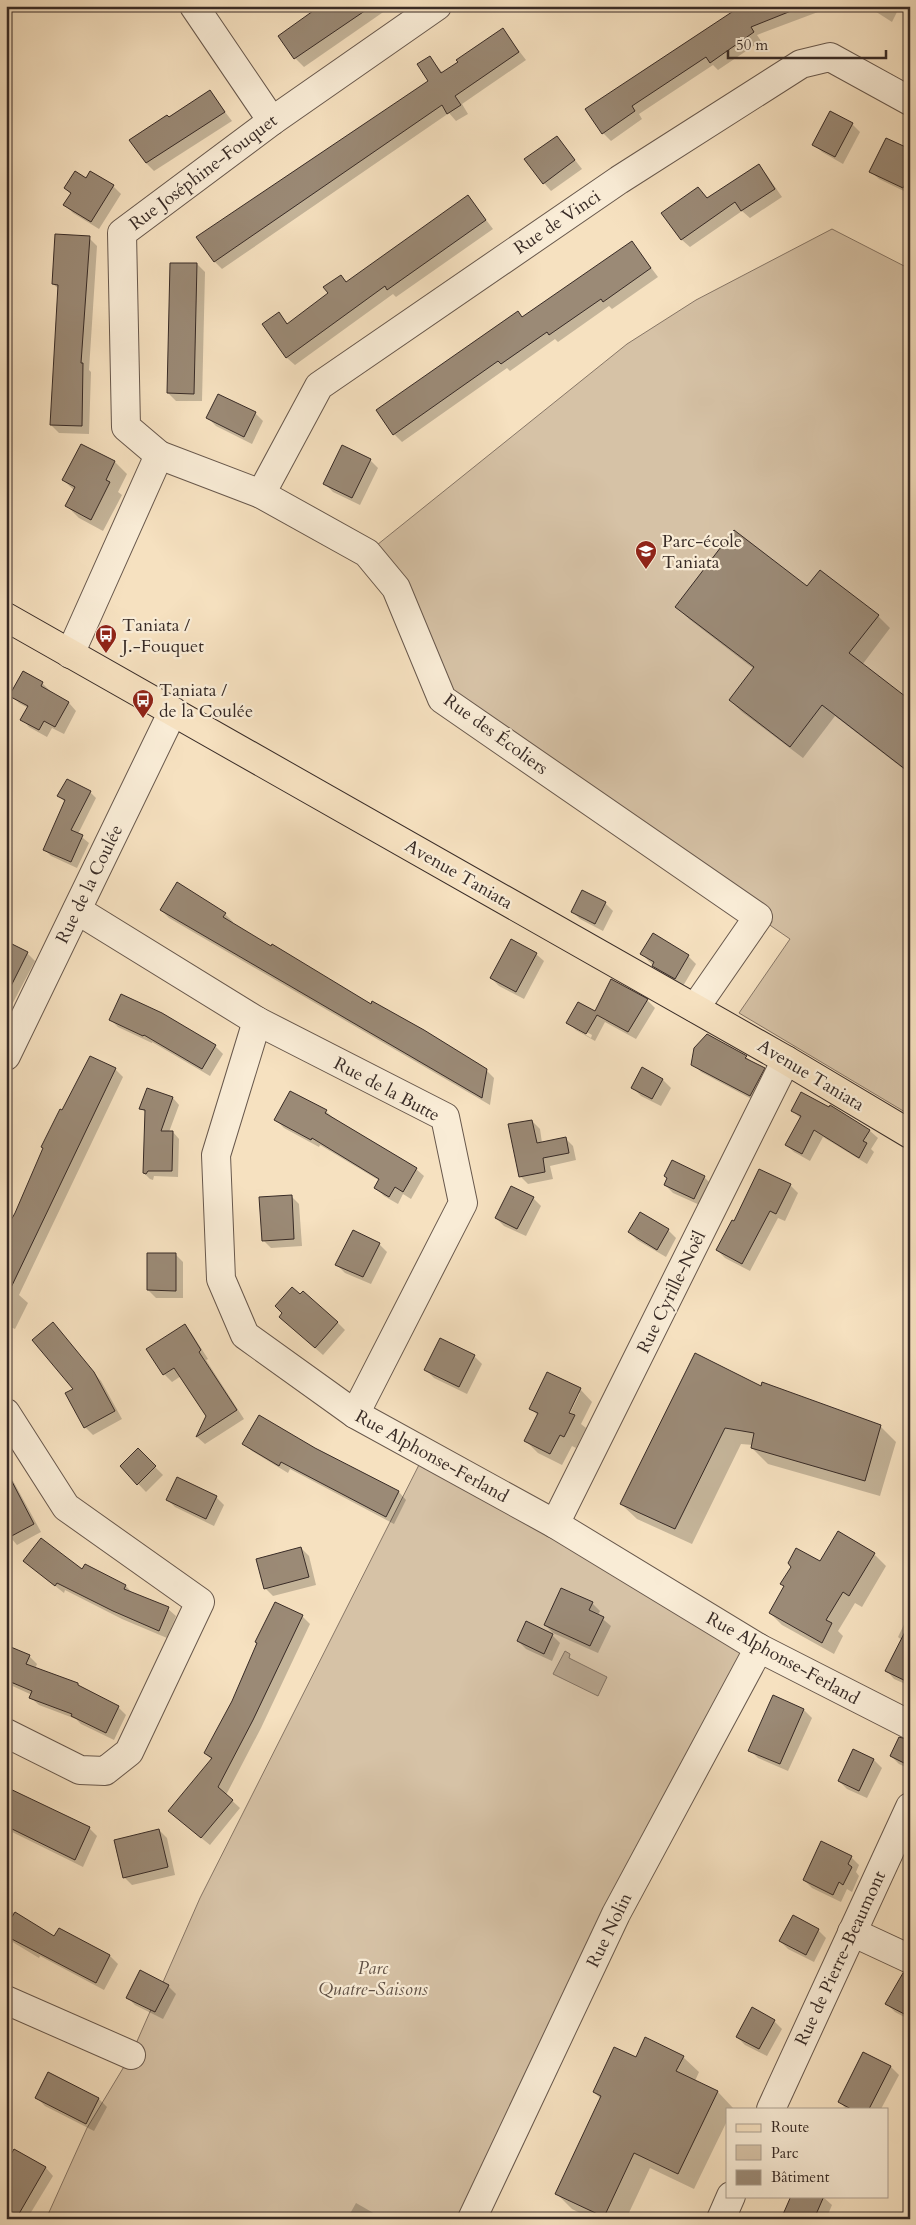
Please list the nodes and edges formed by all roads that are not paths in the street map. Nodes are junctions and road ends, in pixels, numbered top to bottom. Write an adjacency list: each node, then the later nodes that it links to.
1 (194, 6): 4 (street)
2 (437, 6): 4 (street, Rue Joséphine-Fouquet)
3 (910, 101): 6 (street, Rue de Vinci)
4 (272, 121): 5 (street, Rue Joséphine-Fouquet)
5 (159, 455): 6 (street, Rue des Écoliers); 8 (street)
6 (261, 494): 11 (street, Rue des Écoliers)
7 (6, 617): 8 (main road, Avenue Taniata)
8 (70, 654): 9 (main road, Avenue Taniata)
9 (173, 711): 10 (street, Rue de la Coulée); 11 (main road, Avenue Taniata)
10 (76, 910): 12 (street, Rue de la Butte); 13 (street, Rue de la Coulée)
11 (695, 1008): 14 (main road, Avenue Taniata)
12 (257, 1021): 17 (street, Rue Alphonse-Ferland); 17 (street, Rue de la Butte)
13 (6, 1056)
14 (786, 1060): 15 (main road, Avenue Taniata); 18 (street, Rue Cyrille-Noël)
15 (910, 1134)
16 (6, 1413): 21 (street)
17 (355, 1414): 18 (street, Rue Alphonse-Ferland)
18 (556, 1524): 19 (street, Rue Alphonse-Ferland)
19 (759, 1648): 20 (street, Rue Alphonse-Ferland); 29 (street, Rue Nolin)
20 (910, 1725)
21 (6, 1733)
22 (910, 1807): 23 (street, Rue de Pierre-Beaumont)
23 (852, 1932): 24 (street); 27 (street, Rue de Pierre-Beaumont)
24 (910, 1959)
25 (8, 2004): 26 (street)
26 (131, 2055)
27 (771, 2108)
28 (730, 2198): 30 (street)
29 (472, 2219)
30 (721, 2219)

